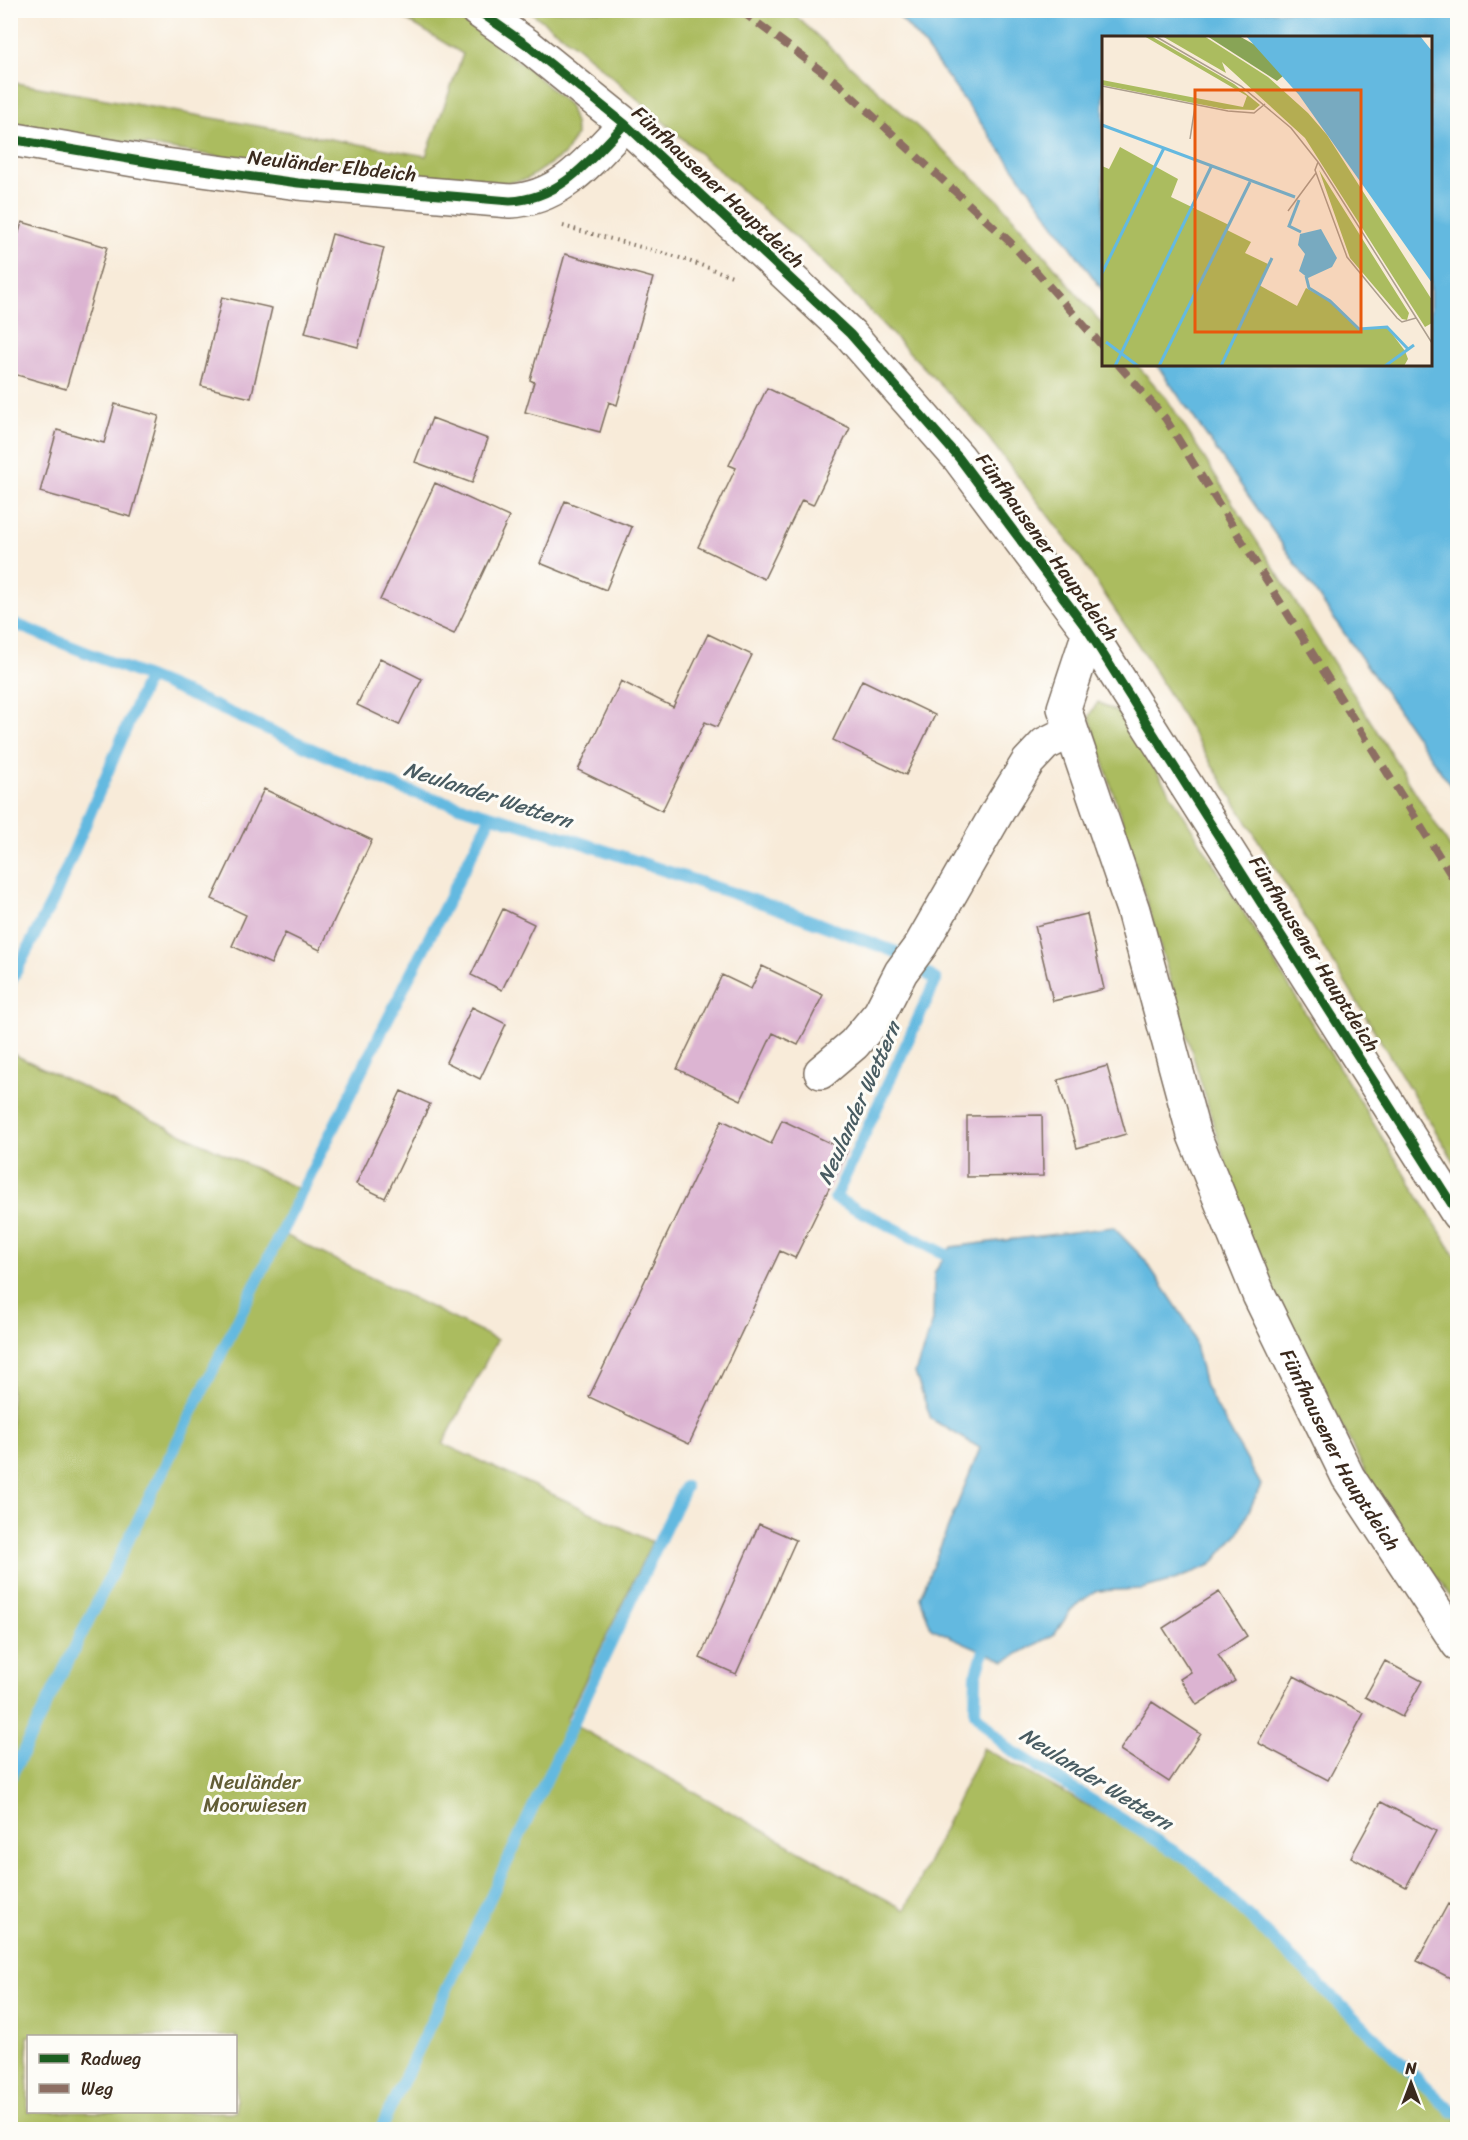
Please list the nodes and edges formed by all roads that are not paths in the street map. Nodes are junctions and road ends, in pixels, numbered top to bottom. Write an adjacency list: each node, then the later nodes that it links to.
1 (477, 10): 2 (street, Fünfhausener Hauptdeich)
2 (625, 124): 3 (street, Neuländer Elbdeich); 4 (street, Fünfhausener Hauptdeich)
3 (10, 139)
4 (1089, 632): 5 (street, Fünfhausener Hauptdeich); 7 (street, Fünfhausener Hauptdeich)
5 (1071, 731): 6 (street); 8 (street, Fünfhausener Hauptdeich)
6 (820, 1072)
7 (1458, 1214)
8 (1458, 1644)

